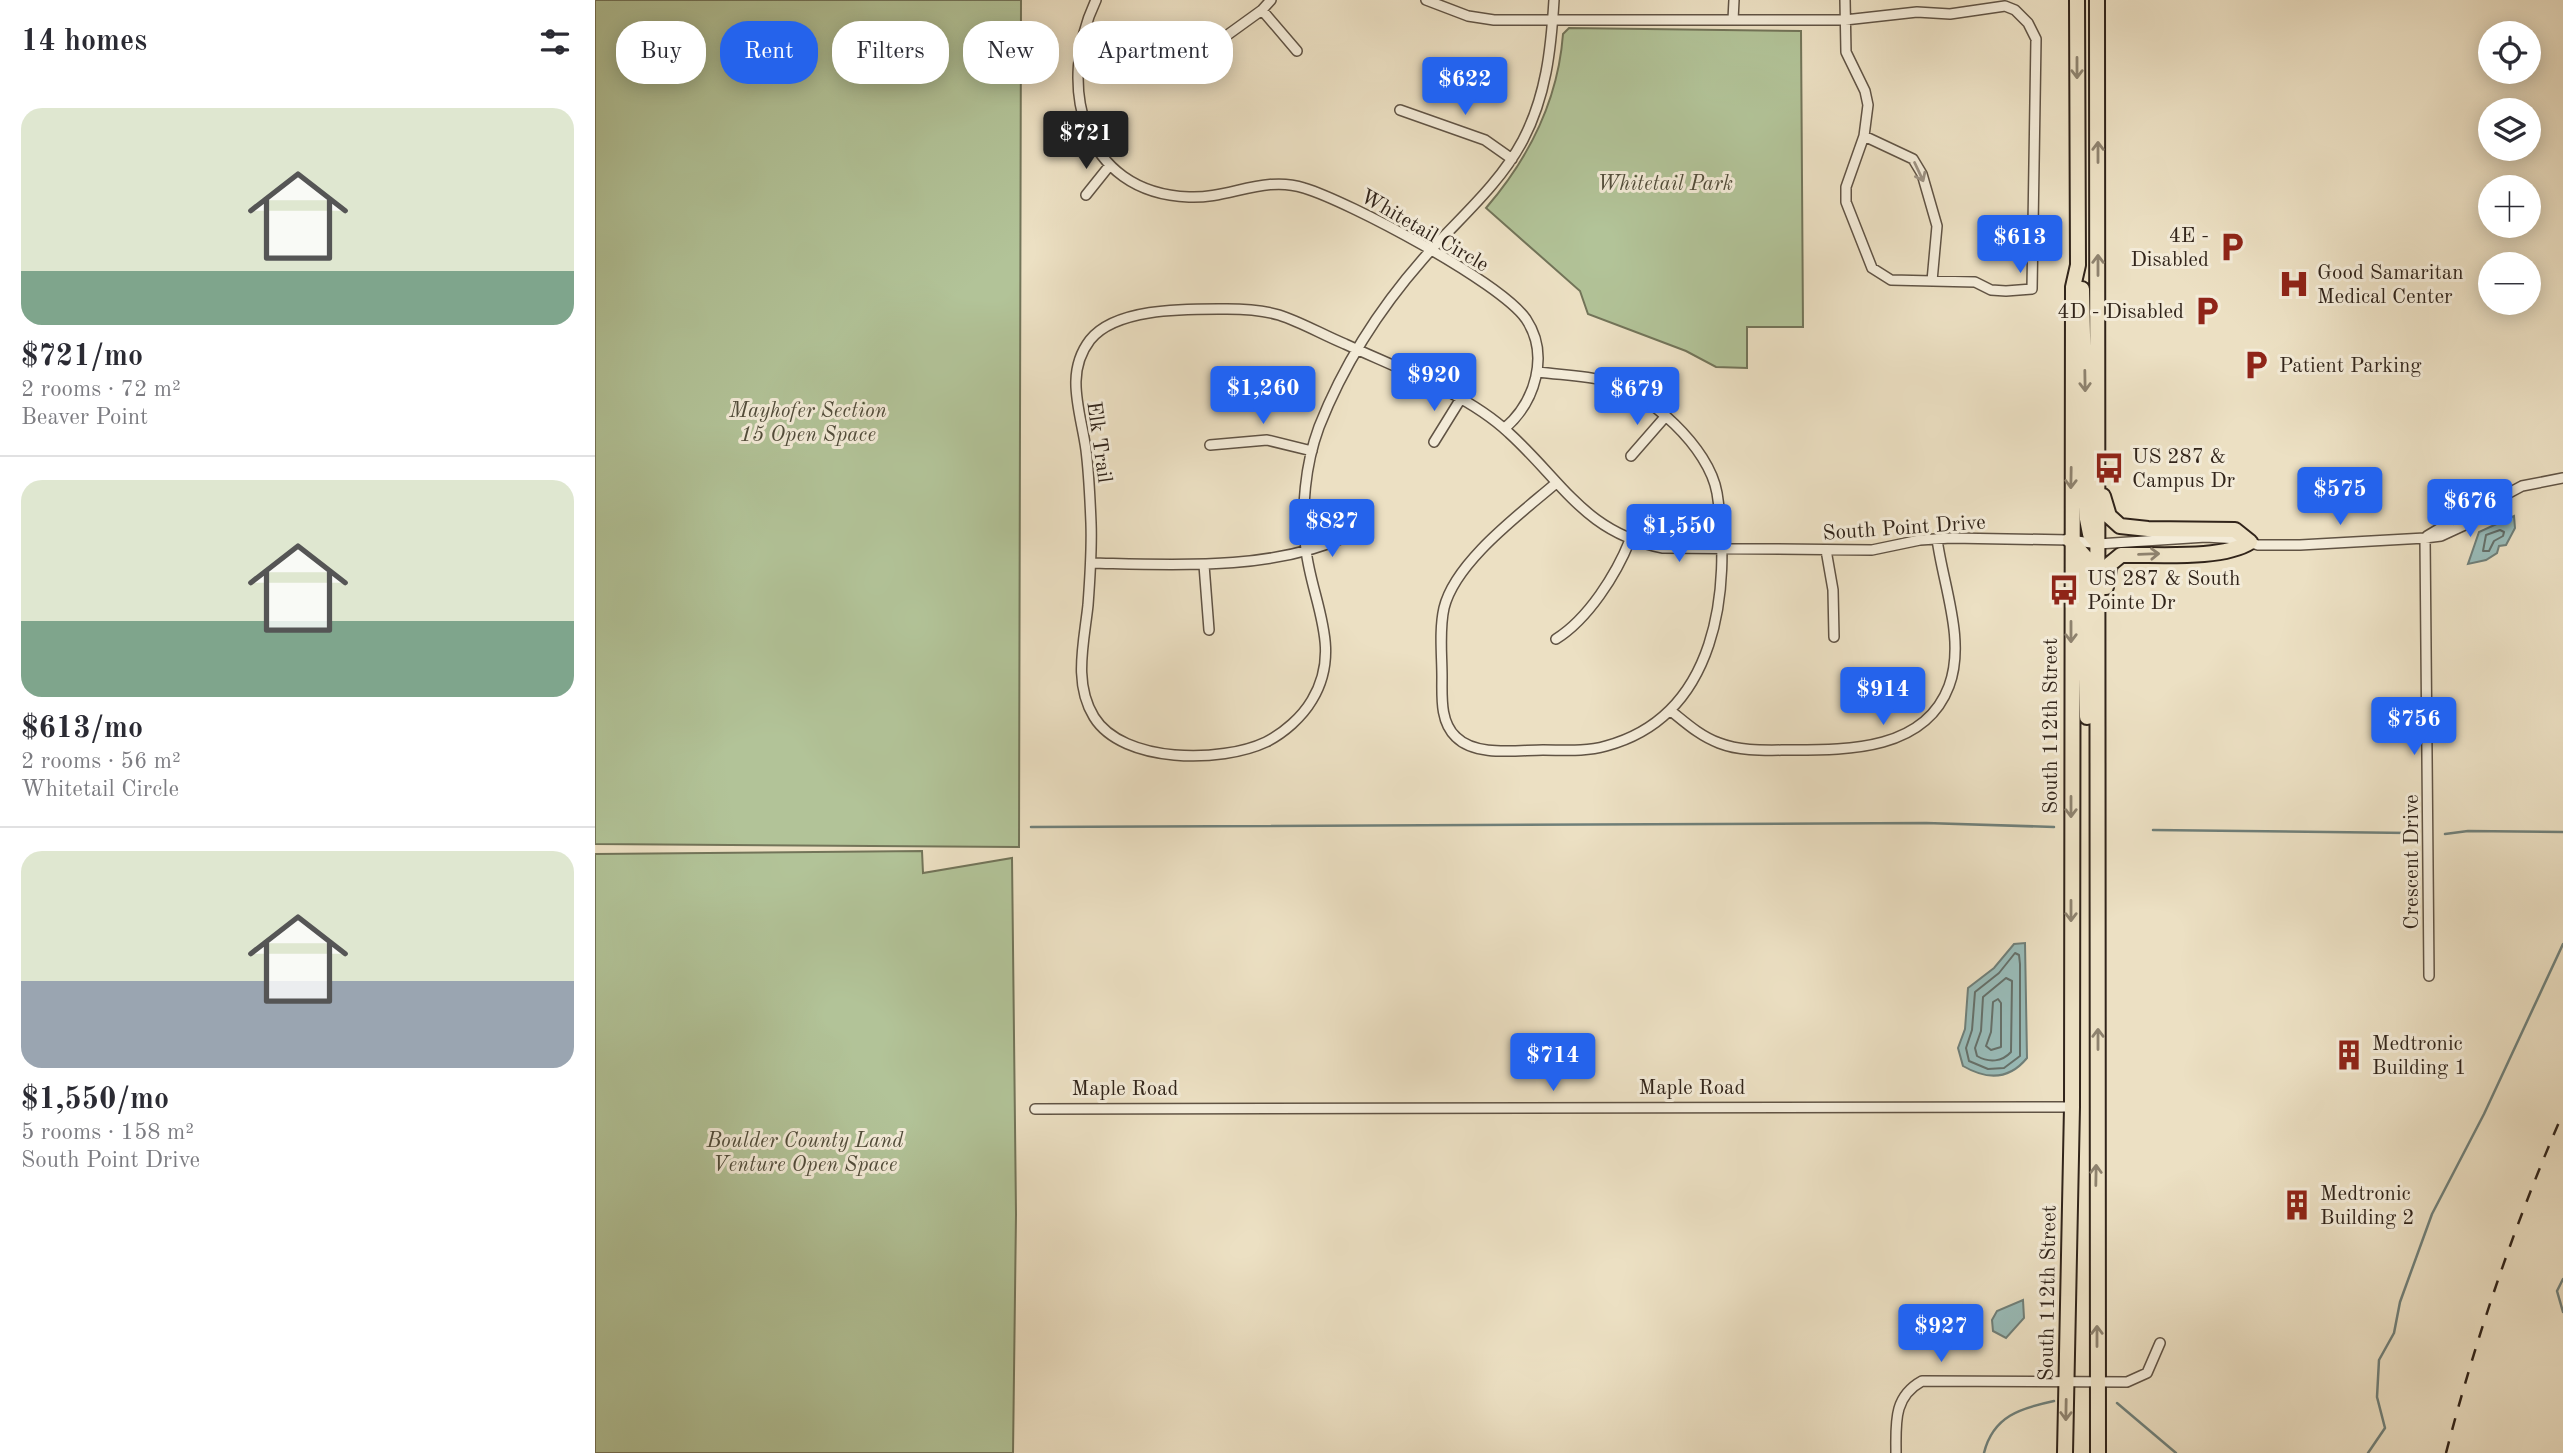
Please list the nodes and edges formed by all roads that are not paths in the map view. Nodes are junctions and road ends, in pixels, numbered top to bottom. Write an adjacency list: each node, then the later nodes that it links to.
1 (1096, 0): 18 (street, Whitetail Circle)
2 (1271, 0): 9 (street)
3 (1426, 0): 10 (street)
4 (1554, 0): 10 (street)
5 (1734, 0): 11 (street)
6 (1845, 0): 12 (street)
7 (2077, 0): 21 (main road, South 112th Street, one-way to 21)
8 (2097, 0): 33 (main road, one-way to 8)
9 (1262, 10): 13 (street); 14 (street)
10 (1553, 20): 11 (street); 17 (street)
11 (1733, 20): 12 (street)
12 (1845, 20): 16 (street); 22 (street)
13 (1233, 30)
14 (1297, 51)
15 (1400, 110): 17 (street)
16 (1864, 136): 22 (street, one-way to 22); 22 (street)
17 (1512, 159): 20 (street)
18 (1110, 165): 19 (street); 20 (street, Whitetail Circle)
19 (1086, 195)
20 (1430, 251): 23 (street); 24 (street, Whitetail Circle)
21 (2078, 265): 39 (main road, South 112th Street, one-way to 39); 41 (main road, one-way to 41)
22 (1932, 281)
23 (1358, 350): 25 (street, South Point Drive); 30 (street); 45 (street, Elk Trail)
24 (1538, 372): 26 (street); 27 (street, Whitetail Circle)
25 (1460, 400): 27 (street, South Point Drive); 28 (street)
26 (1665, 417): 31 (street); 43 (street)
27 (1505, 428): 34 (street, South Point Drive)
28 (1434, 442)
29 (1210, 445): 30 (street)
30 (1312, 451): 42 (street)
31 (1631, 456)
32 (2563, 478): 36 (street)
33 (2098, 480): 40 (main road); 41 (main road)
34 (1555, 484): 38 (street, South Point Drive); 50 (street)
35 (1348, 536): 42 (street)
36 (2425, 538): 40 (street, South Point Drive); 52 (street, Crescent Drive)
37 (1937, 539): 39 (street, South Point Drive); 44 (street, South Point Drive); 50 (street)
38 (1630, 540): 43 (street, South Point Drive); 49 (street)
39 (2070, 540): 41 (street, South Point Drive); 51 (main road); 53 (main road, South 112th Street, one-way to 53)
40 (2250, 542): 41 (street, South Point Drive); 51 (main road, one-way to 40)
41 (2098, 544): 51 (main road)
42 (1306, 549): 45 (street, Elk Trail); 46 (street)
43 (1721, 549): 44 (street, South Point Drive); 50 (street)
44 (1826, 550): 48 (street)
45 (1091, 563): 46 (street)
46 (1204, 565): 47 (street)
47 (1209, 630)
48 (1834, 637)
49 (1556, 639)
50 (1671, 710)
51 (2095, 807): 54 (main road, one-way to 51)
52 (2429, 976)
53 (2071, 1107): 54 (main road, Maple Road); 55 (street, Maple Road); 57 (main road, South 112th Street)
54 (2097, 1107): 58 (main road, one-way to 54)
55 (1035, 1109)
56 (2160, 1343): 58 (street)
57 (2066, 1381): 58 (street); 59 (street); 60 (main road, South 112th Street, one-way to 60)
58 (2098, 1383): 61 (main road)
59 (1896, 1453)
60 (2065, 1453)
61 (2098, 1453)

